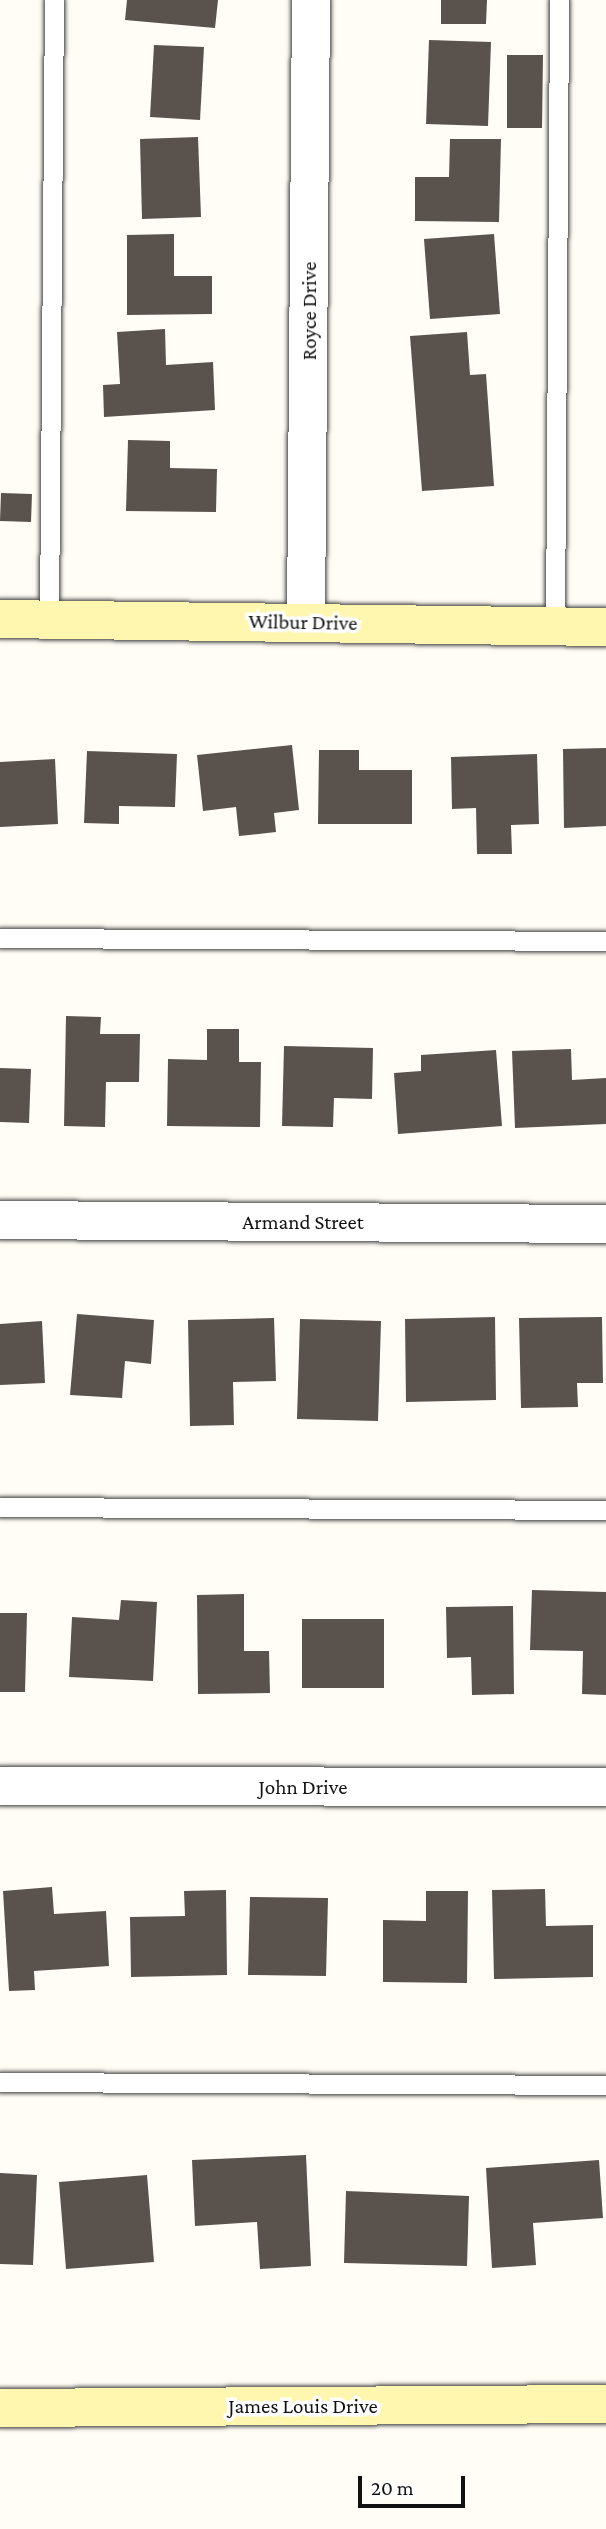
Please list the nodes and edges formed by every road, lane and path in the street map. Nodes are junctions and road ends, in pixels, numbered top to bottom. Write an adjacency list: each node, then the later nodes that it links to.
1 (54, 0): 5 (lane)
2 (311, 0): 6 (street, Royce Drive)
3 (559, 0): 7 (lane)
4 (0, 619): 5 (street, Wilbur Drive)
5 (49, 619): 6 (street, Wilbur Drive)
6 (306, 621): 7 (street, Wilbur Drive)
7 (555, 627): 8 (street, Wilbur Drive)
8 (606, 627)
9 (0, 938): 10 (lane)
10 (606, 941)
11 (0, 1220): 12 (street, Armand Street)
12 (606, 1224)
13 (0, 1507): 14 (lane)
14 (606, 1510)
15 (0, 1786): 16 (street, John Drive)
16 (606, 1787)
17 (0, 2082): 18 (lane)
18 (606, 2085)
19 (606, 2404): 20 (street, James Louis Drive)
20 (0, 2408)

